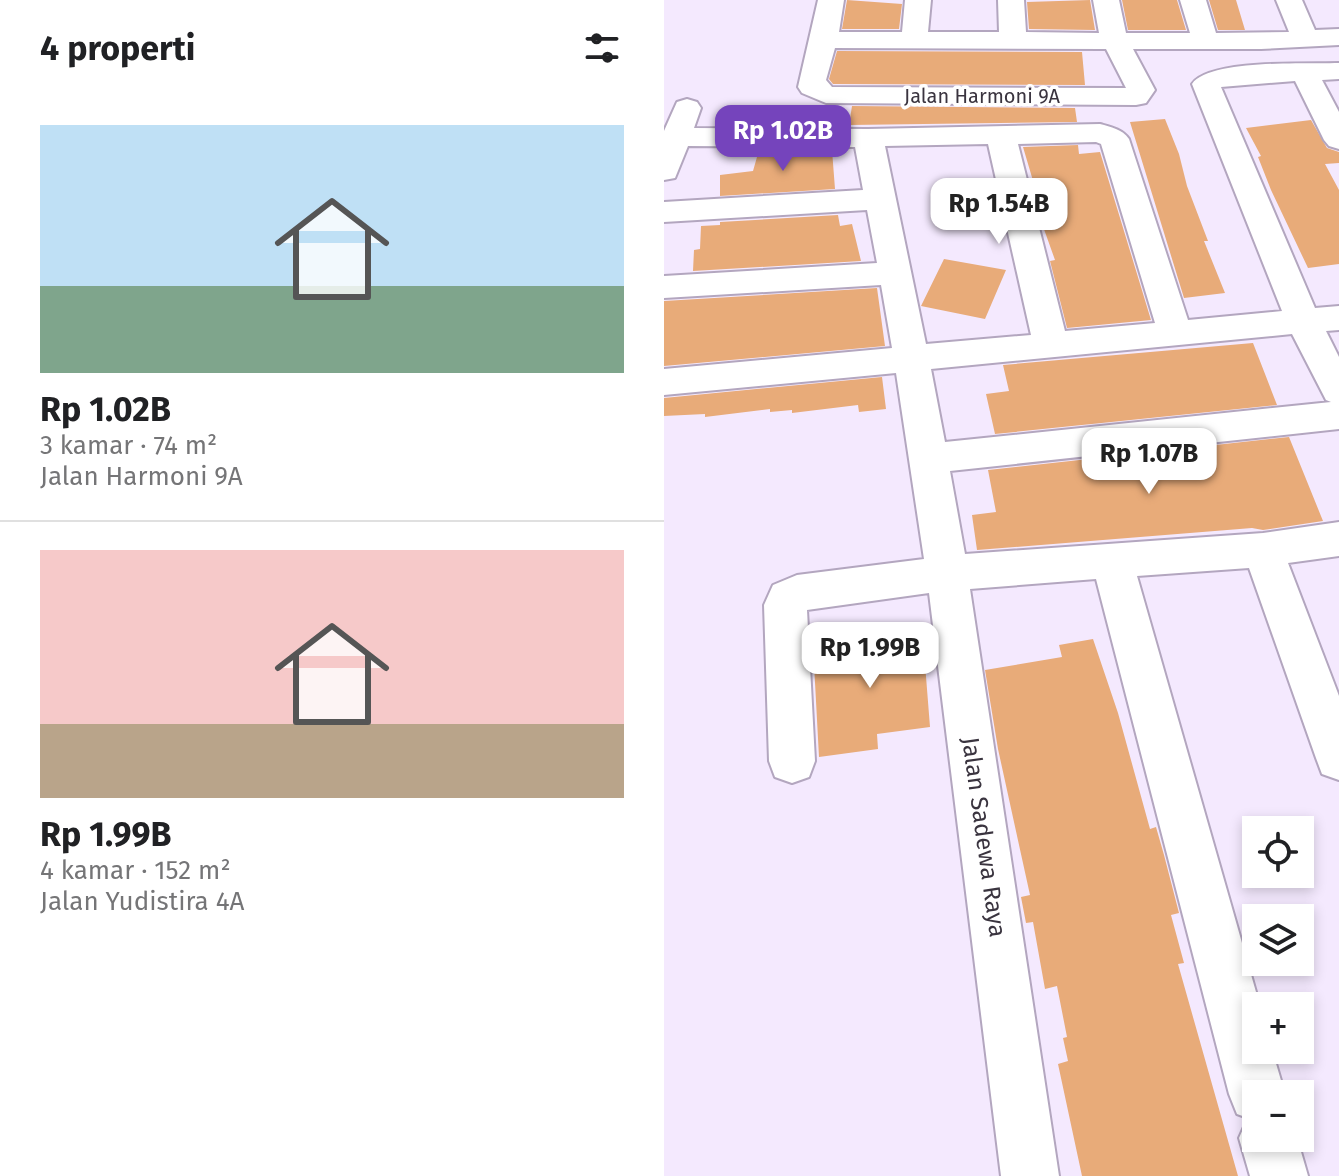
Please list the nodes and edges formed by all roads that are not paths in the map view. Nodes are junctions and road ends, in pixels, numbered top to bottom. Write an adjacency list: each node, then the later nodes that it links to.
1 (831, 0): 9 (street)
2 (918, 0): 10 (street)
3 (1011, 0): 13 (street)
4 (1106, 0): 8 (street)
5 (1193, 0): 11 (street)
6 (1289, 0): 12 (street)
7 (1339, 37): 12 (street)
8 (1114, 39): 9 (street, Jalan Harmoni 9A); 11 (street); 13 (street)
9 (824, 40): 10 (street)
10 (914, 40): 13 (street)
11 (1205, 40): 12 (street)
12 (1306, 40)
13 (1013, 41)
14 (1339, 71): 15 (street)
15 (1305, 73): 20 (street); 27 (street)
16 (687, 108): 18 (street)
17 (1001, 136): 19 (street); 28 (street); 29 (street)
18 (676, 137): 19 (street); 21 (street)
19 (868, 138): 22 (street, Jalan Sadewa Raya)
20 (1339, 140)
21 (664, 171)
22 (882, 199): 23 (street); 24 (street, Jalan Sadewa Raya)
23 (664, 212)
24 (896, 273): 25 (street); 30 (street, Jalan Sadewa Raya)
25 (664, 287)
26 (1339, 318): 27 (street)
27 (1304, 323): 28 (street); 32 (street)
28 (1175, 332): 29 (street)
29 (1051, 344): 30 (street)
30 (911, 357): 31 (street); 34 (street, Jalan Sadewa Raya)
31 (664, 382)
32 (1339, 391)
33 (1339, 415): 34 (street)
34 (928, 459): 38 (street, Jalan Sadewa Raya)
35 (1339, 539): 36 (street)
36 (1263, 550): 37 (street); 39 (street)
37 (1112, 562): 38 (street); 41 (street)
38 (949, 573): 40 (street); 43 (street, Jalan Sadewa Raya)
39 (1339, 758)
40 (792, 761)
41 (1253, 1080)
42 (1272, 1152): 44 (street)
43 (1030, 1176)
44 (1279, 1176)

